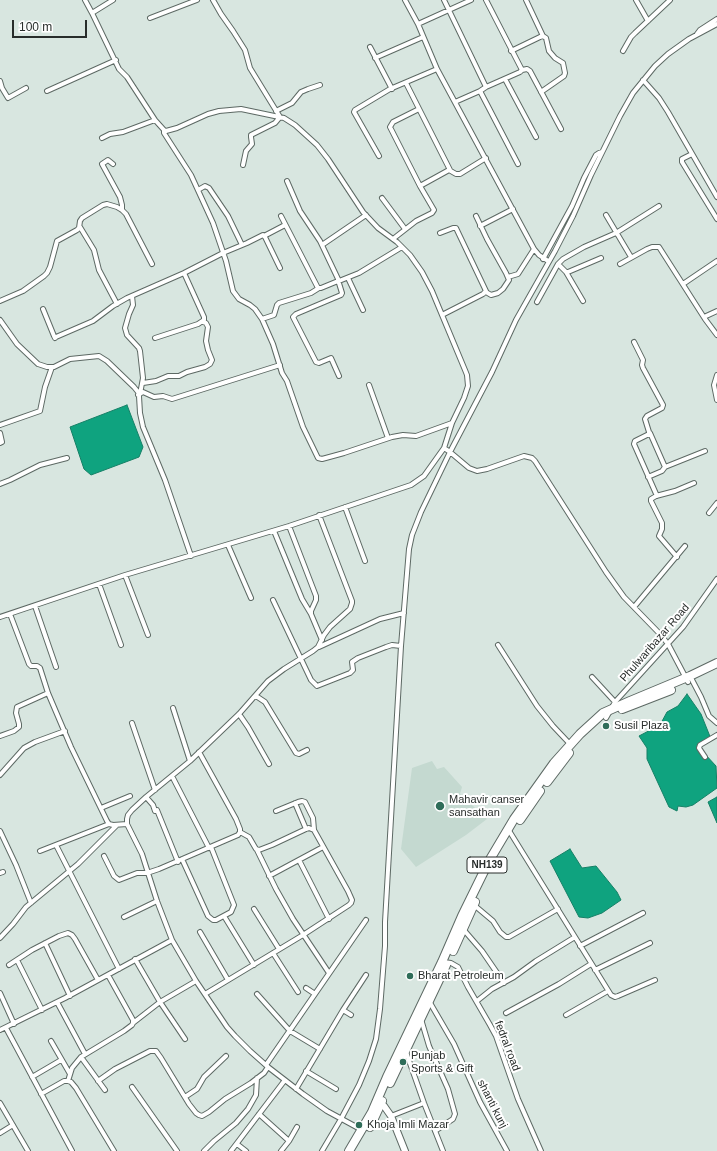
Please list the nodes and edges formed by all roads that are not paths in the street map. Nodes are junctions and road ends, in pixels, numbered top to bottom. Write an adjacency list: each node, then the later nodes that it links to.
1 (85, 0): 13 (street)
2 (113, 0): 13 (street)
3 (197, 0): 14 (street)
4 (213, 0): 42 (street)
5 (406, 0): 17 (street)
6 (444, 0): 12 (street)
7 (471, 0): 12 (street)
8 (486, 0): 23 (street)
9 (526, 0): 20 (street)
10 (636, 0): 16 (street)
11 (670, 0): 16 (street)
12 (450, 10): 17 (street); 34 (street)
13 (92, 13): 26 (street)
14 (150, 18)
15 (717, 19): 19 (street)
16 (648, 21): 24 (street)
17 (418, 24): 21 (street)
18 (717, 24): 19 (street)
19 (697, 35): 30 (street)
20 (543, 36): 23 (street); 39 (street)
21 (423, 37): 25 (street); 27 (street)
22 (370, 47): 25 (street)
23 (511, 51): 28 (street)
24 (623, 51)
25 (375, 58): 36 (street)
26 (116, 60): 37 (street); 44 (street)
27 (437, 69): 32 (street); 40 (street)
28 (522, 70): 29 (street); 39 (street)
29 (505, 79): 34 (street); 47 (street)
30 (643, 80): 49 (street); 50 (street)
31 (0, 82): 35 (street)
32 (406, 83): 36 (street); 41 (street)
33 (320, 85): 42 (street)
34 (486, 87): 38 (street)
35 (26, 88)
36 (392, 89): 51 (street)
37 (47, 91)
38 (480, 91): 40 (street); 54 (street)
39 (541, 92): 45 (street)
40 (455, 102): 52 (street)
41 (419, 109): 56 (street); 58 (street)
42 (276, 110): 43 (street)
43 (280, 117): 46 (street); 55 (street); 65 (street)
44 (155, 120): 46 (street); 48 (street)
45 (561, 128)
46 (164, 130): 59 (street)
47 (536, 137)
48 (102, 138)
49 (602, 152): 85 (street); 86 (street)
50 (692, 154): 60 (street); 69 (street)
51 (379, 156)
52 (486, 158): 56 (street); 63 (street)
53 (112, 164): 64 (street)
54 (518, 164)
55 (243, 165)
56 (450, 170): 58 (street)
57 (287, 182): 79 (street)
58 (420, 186): 73 (street)
59 (198, 190): 78 (street); 82 (street)
60 (717, 197)
61 (382, 198): 73 (street)
62 (659, 206): 75 (street)
63 (513, 209): 71 (street); 81 (street)
64 (122, 210): 72 (street); 88 (street)
65 (366, 215): 77 (street); 79 (street)
66 (606, 215): 75 (street)
67 (281, 216): 70 (street)
68 (476, 216): 71 (street)
69 (717, 218)
70 (285, 225): 76 (street); 98 (street)
71 (480, 226): 94 (street)
72 (80, 227): 101 (street); 104 (street)
73 (405, 229): 77 (street)
74 (440, 233): 99 (street)
75 (616, 233): 83 (street); 89 (street)
76 (264, 236): 78 (street); 91 (street)
77 (392, 239): 80 (street)
78 (242, 245): 82 (street)
79 (322, 245): 96 (street)
80 (402, 248): 95 (street); 108 (street)
81 (534, 249): 85 (street); 94 (street)
82 (223, 253): 93 (street); 110 (street)
83 (631, 257): 90 (street); 97 (street)
84 (601, 258): 92 (street)
85 (543, 259): 86 (street)
86 (548, 261): 132 (street)
87 (717, 261): 97 (street)
88 (152, 264)
89 (558, 264): 92 (street); 103 (street)
90 (620, 264)
91 (280, 268)
92 (566, 272): 102 (street)
93 (184, 273): 100 (street); 112 (street)
94 (508, 277): 99 (street)
95 (348, 278): 96 (street); 106 (street)
96 (338, 280): 98 (street); 119 (street)
97 (683, 284): 109 (street)
98 (319, 288): 110 (street)
99 (486, 292): 108 (street)
100 (132, 296): 104 (street); 120 (street)
101 (0, 301)
102 (583, 301)
103 (537, 302)
104 (117, 304): 105 (street)
105 (43, 309)
106 (362, 310)
107 (717, 311): 109 (street)
108 (442, 315): 124 (street)
109 (704, 317): 113 (street)
110 (262, 319): 116 (street)
111 (0, 320): 117 (street)
112 (203, 322): 114 (street); 120 (street)
113 (717, 335)
114 (155, 338)
115 (634, 342): 127 (street)
116 (280, 365): 122 (street); 128 (street)
117 (52, 367): 122 (street); 125 (street)
118 (717, 375): 123 (street)
119 (338, 376)
120 (143, 383): 122 (street)
121 (369, 386): 128 (street)
122 (139, 394): 147 (street)
123 (717, 400)
124 (452, 423): 128 (street); 130 (street)
125 (0, 425)
126 (0, 433): 129 (street)
127 (650, 433): 134 (street); 135 (street)
128 (388, 438)
129 (0, 442)
130 (444, 448): 132 (street); 140 (street)
131 (706, 450): 134 (street)
132 (450, 452): 156 (street); 157 (street)
133 (67, 458): 137 (street)
134 (666, 467): 135 (street)
135 (648, 477): 138 (street)
136 (694, 483): 138 (street)
137 (0, 484)
138 (657, 496): 148 (street)
139 (717, 503): 141 (street)
140 (345, 507): 142 (street); 149 (street)
141 (709, 513)
142 (320, 515): 143 (street); 162 (street)
143 (289, 526): 144 (street); 159 (street)
144 (274, 531): 145 (street); 159 (street)
145 (228, 545): 147 (street); 153 (street)
146 (686, 546): 148 (street)
147 (191, 556): 150 (street)
148 (676, 557): 156 (street)
149 (365, 561)
150 (125, 575): 152 (street); 161 (street)
151 (717, 579): 163 (street, Phulwaribazar Road)
152 (99, 584): 155 (street); 164 (street)
153 (252, 598)
154 (273, 600): 168 (street)
155 (35, 606): 158 (street); 170 (street)
156 (634, 607): 163 (street)
157 (404, 613): 166 (street); 167 (street)
158 (10, 614): 160 (street); 175 (street)
159 (311, 614): 162 (street)
160 (0, 617)
161 (148, 635)
162 (322, 640): 167 (street)
163 (668, 644): 174 (street); 177 (street, Phulwaribazar Road)
164 (121, 645)
165 (498, 645): 186 (street)
166 (401, 646): 168 (street); 306 (street)
167 (318, 648): 168 (street)
168 (300, 659): 176 (street)
169 (717, 662): 172 (highway, NH139)
170 (56, 667)
171 (717, 669): 172 (highway, NH139)
172 (707, 671): 174 (highway, NH139)
173 (592, 677): 177 (street)
174 (689, 679): 177 (highway, NH139); 180 (highway, NH139); 181 (street)
175 (48, 692): 183 (street); 185 (street)
176 (256, 696): 179 (street); 187 (street)
177 (613, 705): 180 (street, Phulwaribazar Road); 186 (highway, NH139)
178 (173, 708): 190 (street)
179 (239, 714): 188 (street); 191 (street)
180 (606, 718): 206 (highway, NH139)
181 (717, 722)
182 (132, 723): 194 (street)
183 (65, 731): 192 (street); 198 (street)
184 (717, 735): 189 (street)
185 (0, 736)
186 (570, 744): 206 (highway, NH139)
187 (307, 750)
188 (199, 752): 190 (street); 207 (street)
189 (705, 757)
190 (190, 760): 193 (street)
191 (269, 764)
192 (0, 776)
193 (172, 776): 194 (street); 209 (street)
194 (155, 790): 196 (street)
195 (130, 796): 198 (street)
196 (146, 797): 201 (street); 216 (street)
197 (295, 803): 199 (street); 203 (street); 204 (street)
198 (101, 808): 200 (street)
199 (276, 811)
200 (109, 824): 202 (street); 208 (street)
201 (127, 824): 202 (street); 218 (street)
202 (117, 825): 217 (street)
203 (306, 829): 204 (street); 211 (street)
204 (314, 830): 210 (street)
205 (0, 831): 221 (street)
206 (510, 831): 222 (highway, NH139); 224 (street); 243 (highway, NH139)
207 (240, 832): 209 (street); 211 (street)
208 (56, 845): 212 (street); 217 (street)
209 (210, 847): 214 (street); 226 (street)
210 (323, 847): 215 (street); 228 (street)
211 (257, 850): 219 (street)
212 (40, 851)
213 (104, 856): 218 (street)
214 (182, 859): 216 (street); 226 (street)
215 (299, 860): 219 (street); 228 (street)
216 (178, 862): 218 (street)
217 (69, 872): 221 (street); 247 (street)
218 (147, 873): 220 (street)
219 (269, 876): 232 (street)
220 (157, 901): 227 (street); 235 (street)
221 (31, 903): 234 (street)
222 (474, 905): 224 (street); 230 (highway, NH139)
223 (254, 909): 239 (street)
224 (558, 909): 233 (street)
225 (643, 914): 238 (street)
226 (224, 916): 246 (street)
227 (124, 917)
228 (329, 919): 232 (street)
229 (366, 920): 249 (street)
230 (463, 929): 243 (highway, NH139); 256 (street)
231 (200, 932): 253 (street)
232 (303, 935): 239 (street); 249 (street)
233 (575, 937): 238 (street); 256 (street)
234 (0, 938)
235 (172, 940): 241 (street); 255 (street)
236 (45, 943): 242 (street); 252 (street); 264 (street)
237 (650, 943): 248 (street)
238 (580, 946): 245 (street)
239 (279, 949): 240 (street)
240 (273, 953): 246 (street); 259 (street)
241 (135, 959): 247 (street); 268 (street)
242 (17, 960): 244 (street); 269 (street)
243 (445, 962): 265 (highway, NH139); 266 (street, fedral road); 302 (highway, NH139)
244 (9, 964)
245 (591, 964): 248 (street); 271 (street)
246 (254, 965): 253 (street)
247 (118, 968): 250 (street)
248 (595, 970): 258 (street)
249 (329, 973): 263 (street)
250 (108, 975): 252 (street); 275 (street)
251 (366, 975): 270 (street)
252 (98, 980): 264 (street)
253 (228, 980): 261 (street)
254 (655, 980): 258 (street)
255 (196, 981): 261 (street); 268 (street)
256 (504, 983): 266 (street)
257 (306, 988): 263 (street)
258 (608, 991): 273 (street)
259 (298, 992)
260 (0, 993): 276 (street)
261 (205, 994): 287 (street)
262 (257, 994): 279 (street)
263 (315, 994): 279 (street)
264 (70, 996): 267 (street)
265 (429, 1001): 274 (highway, NH139); 327 (street, shanti kunj)
266 (477, 1001): 328 (street, fedral road)
267 (57, 1002): 269 (street); 284 (street)
268 (160, 1002): 275 (street); 280 (street)
269 (42, 1010): 276 (street)
270 (343, 1010): 272 (street); 282 (street)
271 (506, 1013)
272 (351, 1015)
273 (566, 1015)
274 (421, 1019): 283 (highway, NH139); 310 (street)
275 (133, 1023): 284 (street)
276 (14, 1024): 277 (street)
277 (6, 1028): 278 (street); 290 (street)
278 (0, 1030)
279 (290, 1031): 282 (street); 287 (street)
280 (185, 1039)
281 (51, 1041): 286 (street)
282 (320, 1049): 288 (street)
283 (406, 1052): 302 (highway, NH139); 303 (street)
284 (83, 1056): 289 (street); 292 (street)
285 (226, 1056): 300 (street)
286 (61, 1060): 289 (street); 290 (street)
287 (267, 1066): 291 (street); 293 (street)
288 (306, 1071): 296 (street); 297 (street)
289 (70, 1074): 294 (street)
290 (32, 1077): 299 (street)
291 (257, 1078): 300 (street); 318 (street)
292 (98, 1080): 298 (street); 300 (street)
293 (285, 1080): 296 (street); 304 (street)
294 (68, 1081): 299 (street); 316 (street)
295 (132, 1087): 317 (street)
296 (296, 1089): 306 (street)
297 (336, 1089)
298 (105, 1090)
299 (41, 1094): 315 (street)
300 (185, 1097)
301 (0, 1103): 307 (street)
302 (378, 1103): 305 (street); 309 (highway, NH139); 324 (highway, NH139)
303 (424, 1103): 305 (street); 310 (street)
304 (259, 1114): 312 (street); 313 (street)
305 (391, 1116): 325 (street)
306 (341, 1119): 309 (street); 322 (street)
307 (13, 1125): 311 (street); 314 (street)
308 (297, 1127): 312 (street)
309 (362, 1130): 323 (highway, NH139)
310 (435, 1131): 326 (street)
311 (0, 1133)
312 (289, 1141): 321 (street)
313 (237, 1144): 319 (street); 320 (street)
314 (28, 1151)
315 (72, 1151)
316 (114, 1151)
317 (177, 1151)
318 (204, 1151)
319 (231, 1151)
320 (246, 1151)
321 (282, 1151)
322 (322, 1151)
323 (349, 1151)
324 (356, 1151)
325 (405, 1151)
326 (443, 1151)
327 (507, 1151)
328 (541, 1151)

